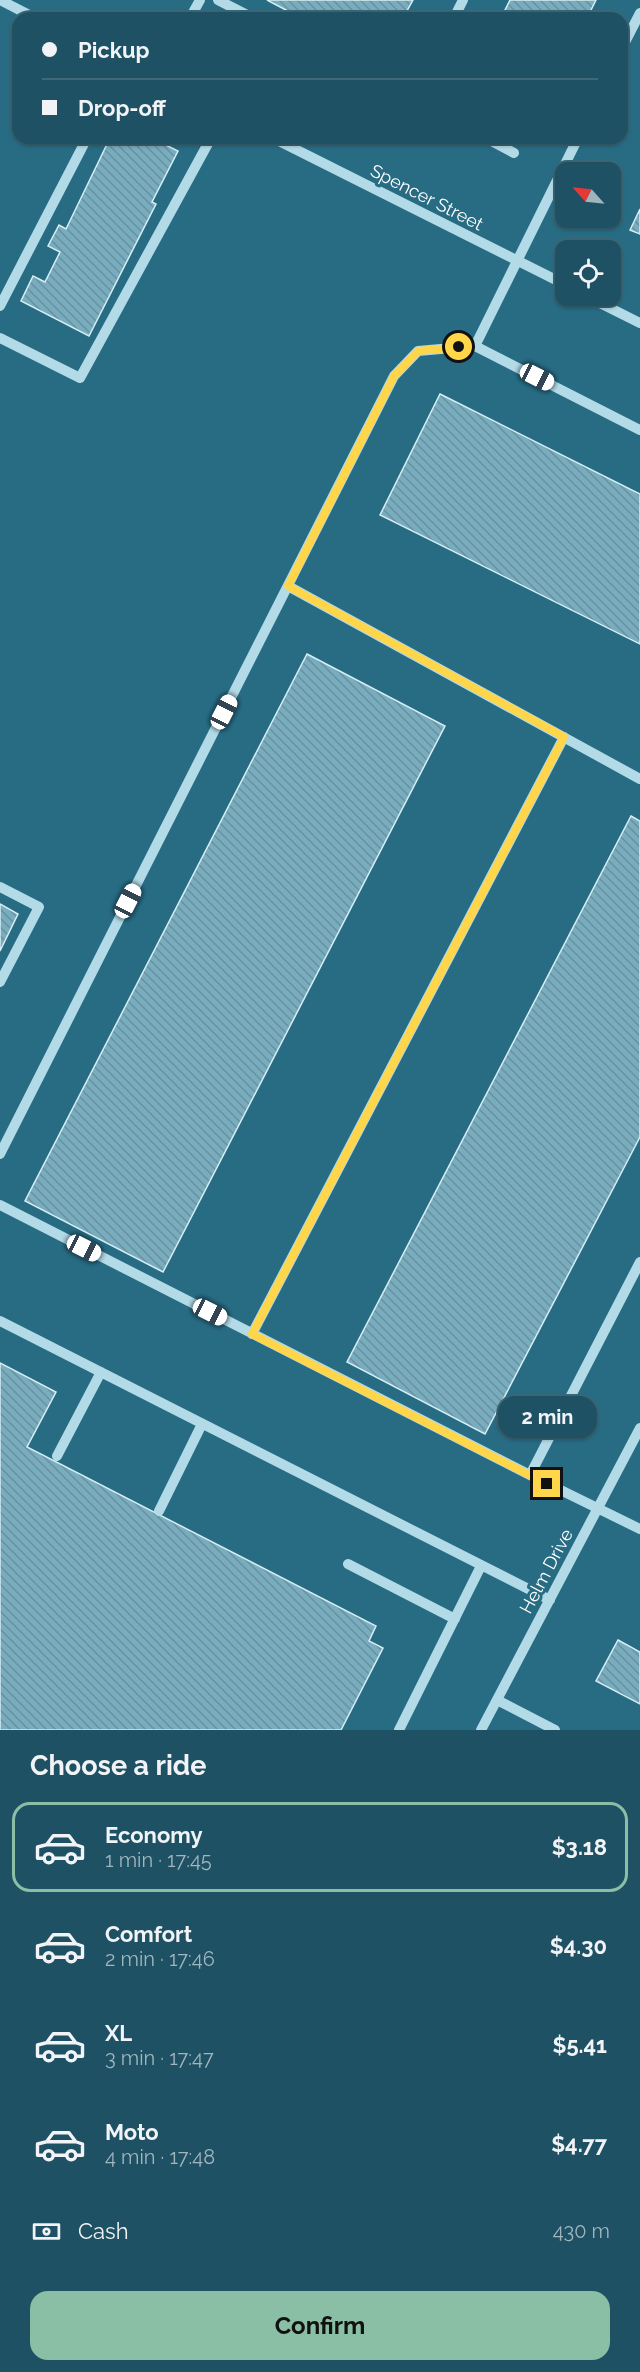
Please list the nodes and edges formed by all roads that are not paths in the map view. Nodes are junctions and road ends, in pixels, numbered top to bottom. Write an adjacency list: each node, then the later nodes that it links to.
1 (0, 0): 3 (street)
2 (218, 0): 4 (street)
3 (23, 12)
4 (241, 12)
5 (640, 13): 6 (street)
6 (628, 36)
7 (84, 144): 15 (street)
8 (208, 144): 18 (street)
9 (285, 144): 13 (street, Spencer Street)
10 (497, 144): 12 (street)
11 (575, 144): 13 (street)
12 (514, 153)
13 (518, 261): 14 (street, Spencer Street); 19 (street)
14 (555, 280)
15 (0, 306)
16 (606, 306): 17 (street)
17 (640, 323)
18 (0, 338)
19 (475, 346): 20 (street); 21 (street)
20 (640, 430)
21 (288, 586): 22 (street); 26 (street)
22 (564, 737): 23 (street); 30 (street)
23 (640, 779)
24 (0, 887): 25 (street)
25 (0, 982)
26 (0, 1154)
27 (0, 1205): 30 (street)
28 (640, 1262): 35 (street)
29 (0, 1321): 31 (street)
30 (252, 1334): 35 (street)
31 (101, 1372): 32 (street); 34 (street)
32 (202, 1424): 37 (street); 40 (street)
33 (640, 1428): 36 (street, Helm Drive)
34 (57, 1456)
35 (530, 1475): 36 (street)
36 (598, 1508): 38 (street); 41 (street, Helm Drive)
37 (159, 1511)
38 (640, 1529)
39 (348, 1564): 42 (street)
40 (481, 1566): 41 (street); 42 (street)
41 (550, 1600): 43 (street, Helm Drive)
42 (455, 1618): 44 (street)
43 (497, 1700): 45 (street, Helm Drive); 46 (street)
44 (399, 1730)
45 (482, 1730)
46 (555, 1730)

